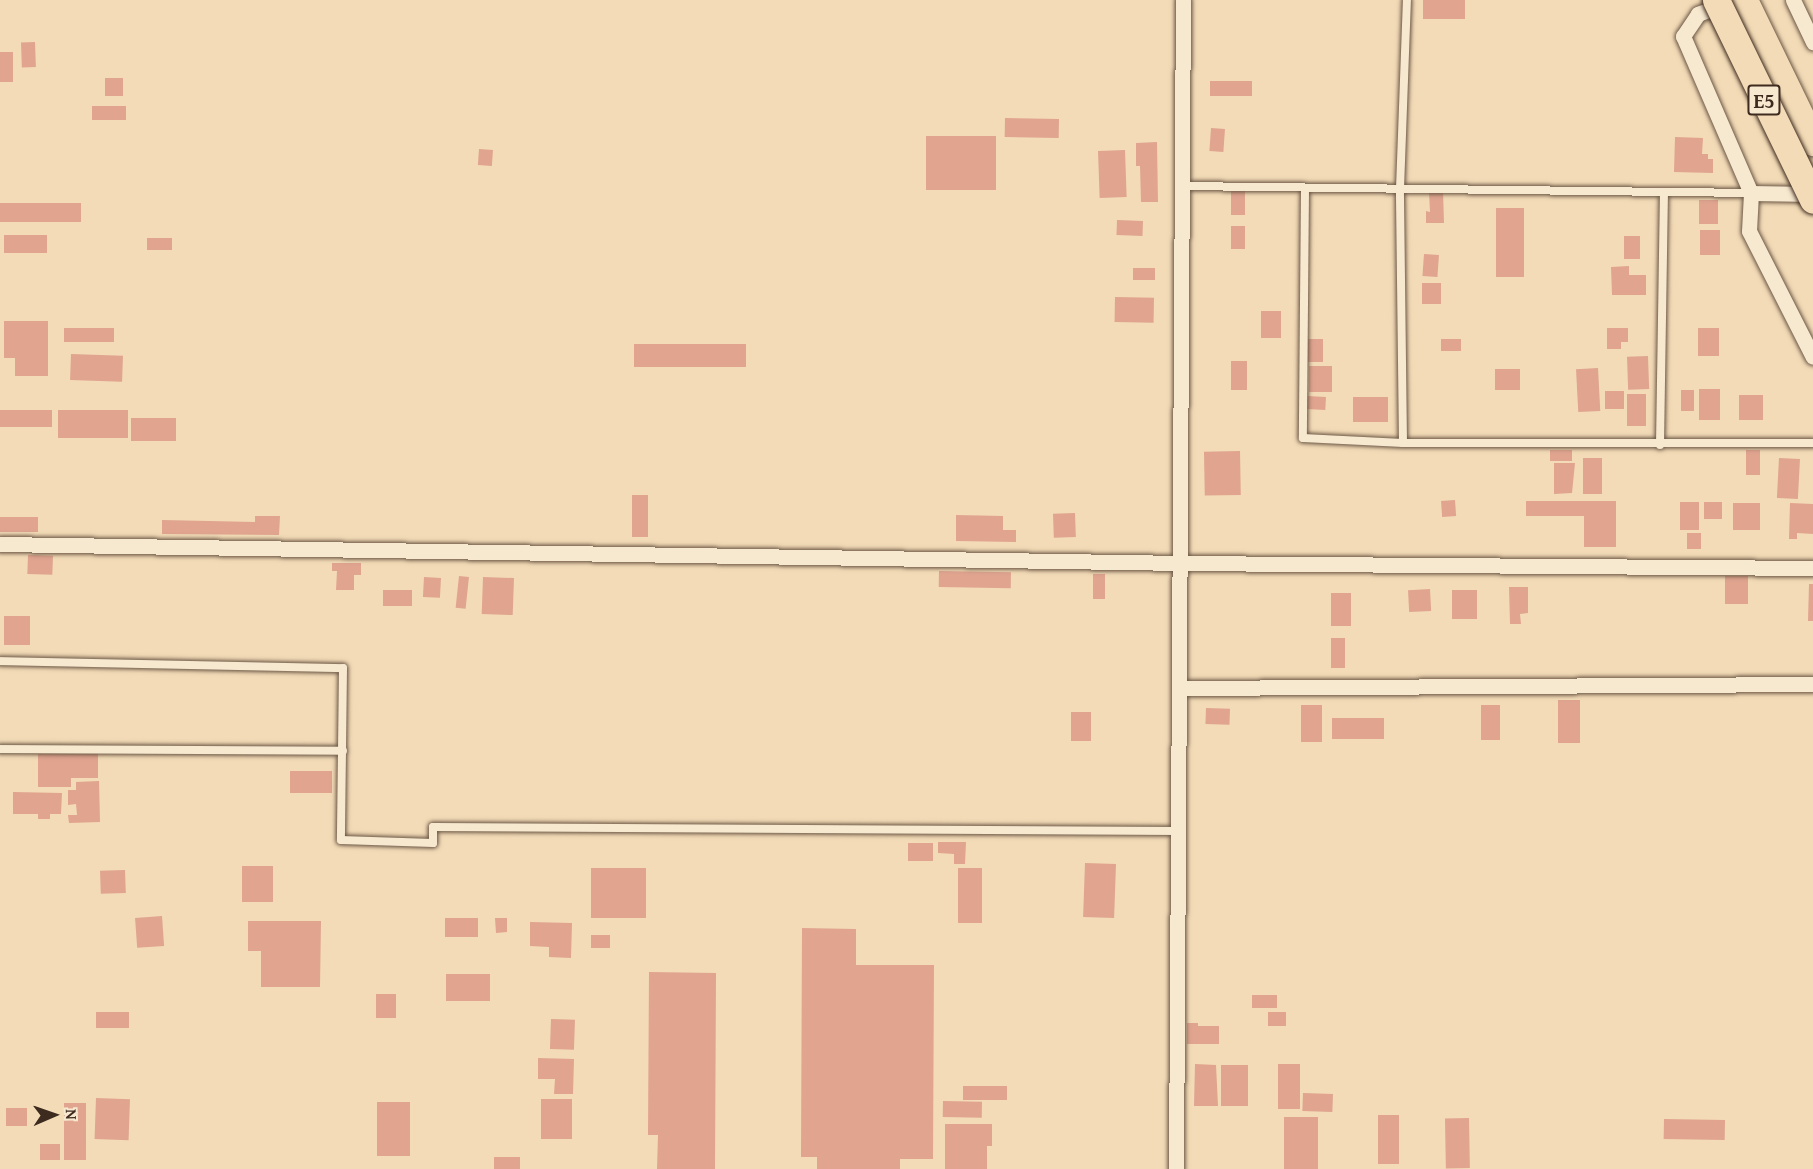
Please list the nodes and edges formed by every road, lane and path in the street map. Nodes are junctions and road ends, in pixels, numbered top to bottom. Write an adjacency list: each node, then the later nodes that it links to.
1 (1183, 0): 9 (street)
2 (1407, 0): 11 (lane)
3 (1716, 0): 15 (highway, E5, bridge)
4 (1734, 0): 13 (street)
5 (1744, 0): 8 (highway, E5)
6 (1793, 0): 7 (street)
7 (1813, 42)
8 (1813, 142)
9 (1181, 186): 10 (lane); 21 (street)
10 (1305, 189): 11 (lane); 17 (lane)
11 (1400, 189): 12 (lane); 17 (lane)
12 (1664, 192): 13 (lane); 19 (lane)
13 (1751, 193): 14 (street); 16 (street)
14 (1813, 194)
15 (1813, 200)
16 (1813, 357)
17 (1403, 443): 19 (lane)
18 (1813, 443): 19 (lane)
19 (1660, 445)
20 (0, 544): 21 (street)
21 (1181, 563): 22 (street); 25 (street)
22 (1813, 568)
23 (0, 661): 27 (lane)
24 (1813, 684): 25 (street)
25 (1180, 688): 28 (street)
26 (0, 748): 27 (lane)
27 (343, 752): 28 (lane)
28 (1179, 831): 29 (street)
29 (1176, 1169)

